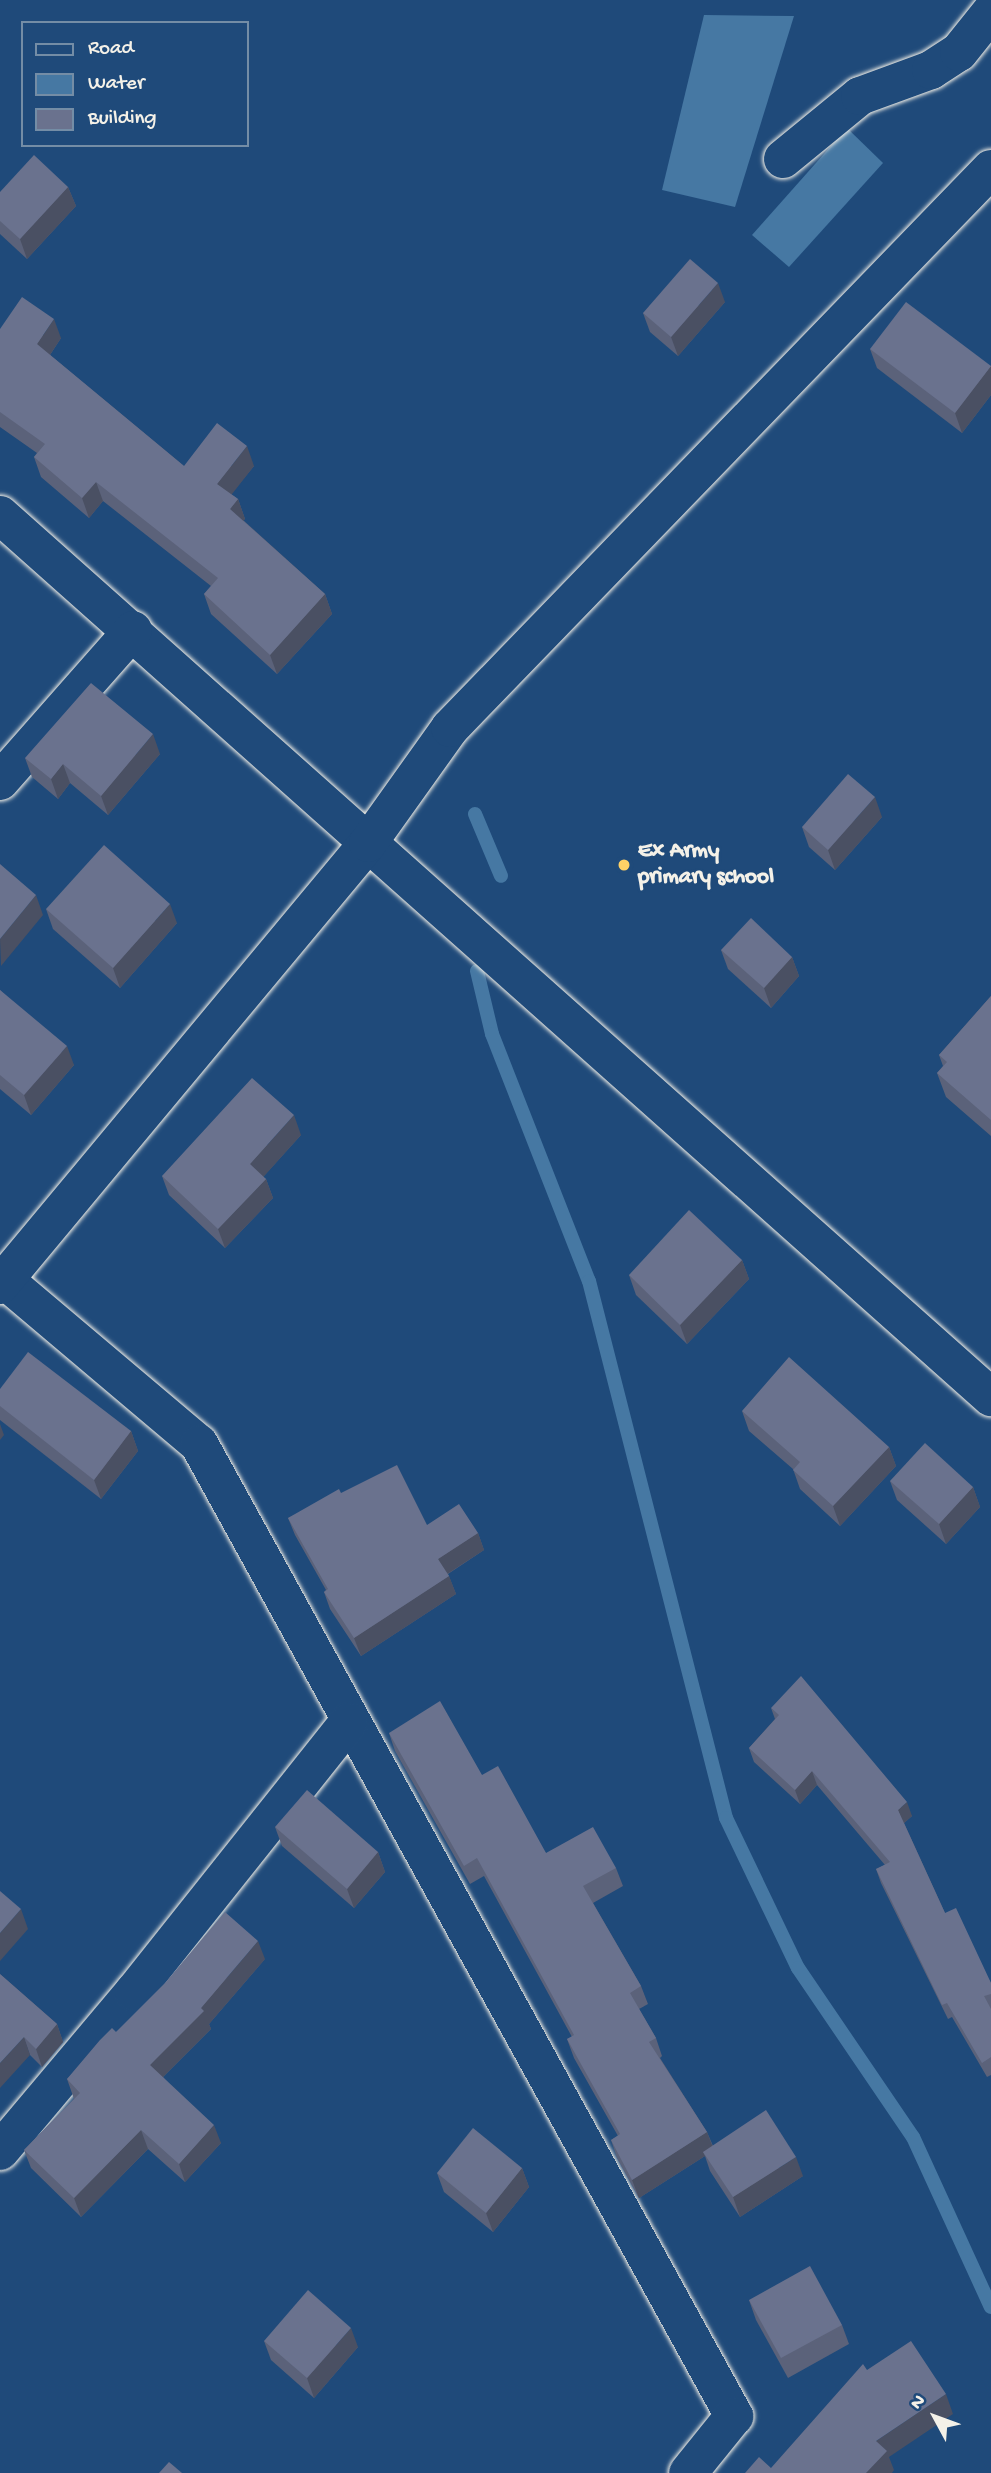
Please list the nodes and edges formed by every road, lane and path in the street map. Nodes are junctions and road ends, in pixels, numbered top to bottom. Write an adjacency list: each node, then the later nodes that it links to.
1 (991, 12): 2 (street)
2 (783, 159)
3 (991, 169): 7 (street)
4 (0, 515): 5 (street)
5 (133, 630): 6 (street); 7 (street)
6 (0, 781)
7 (368, 843): 8 (street); 9 (street)
8 (2, 1280): 10 (street)
9 (991, 1397)
10 (349, 1722): 11 (street); 12 (street)
11 (0, 2151)
12 (688, 2473)

